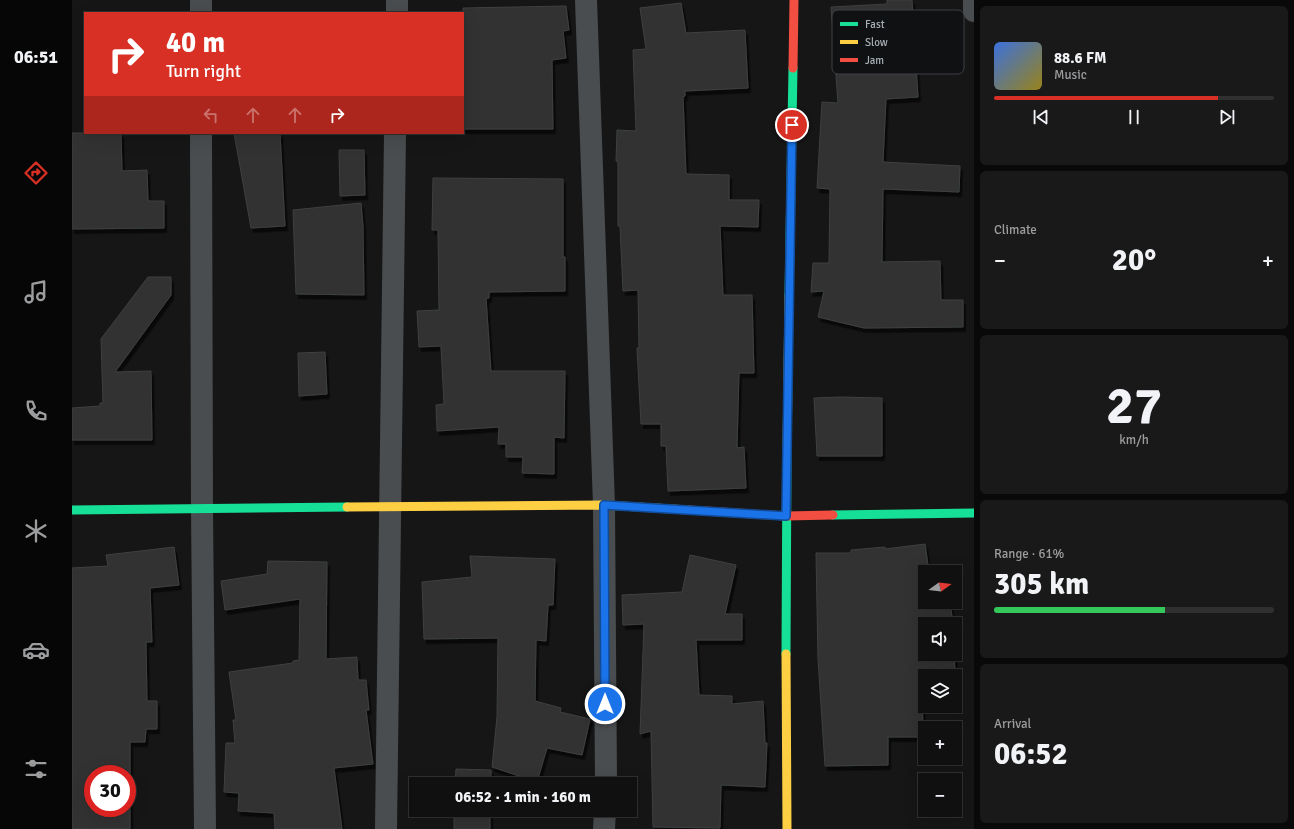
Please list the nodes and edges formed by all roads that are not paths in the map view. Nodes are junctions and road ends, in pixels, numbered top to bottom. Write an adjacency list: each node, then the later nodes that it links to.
1 (201, 0): 7 (street)
2 (397, 0): 8 (street)
3 (586, 0): 11 (street)
4 (794, 0): 16 (street)
5 (974, 0): 6 (street)
6 (974, 11)
7 (201, 12)
8 (397, 12)
9 (201, 134): 14 (street)
10 (395, 134): 12 (street)
11 (604, 505): 12 (street); 16 (street); 17 (street)
12 (389, 508): 14 (street); 20 (street)
13 (72, 510): 14 (street)
14 (202, 510): 19 (street)
15 (974, 513): 16 (street)
16 (786, 516): 22 (street)
17 (606, 777)
18 (605, 817): 21 (street)
19 (206, 829)
20 (386, 829)
21 (604, 829)
22 (787, 829)

